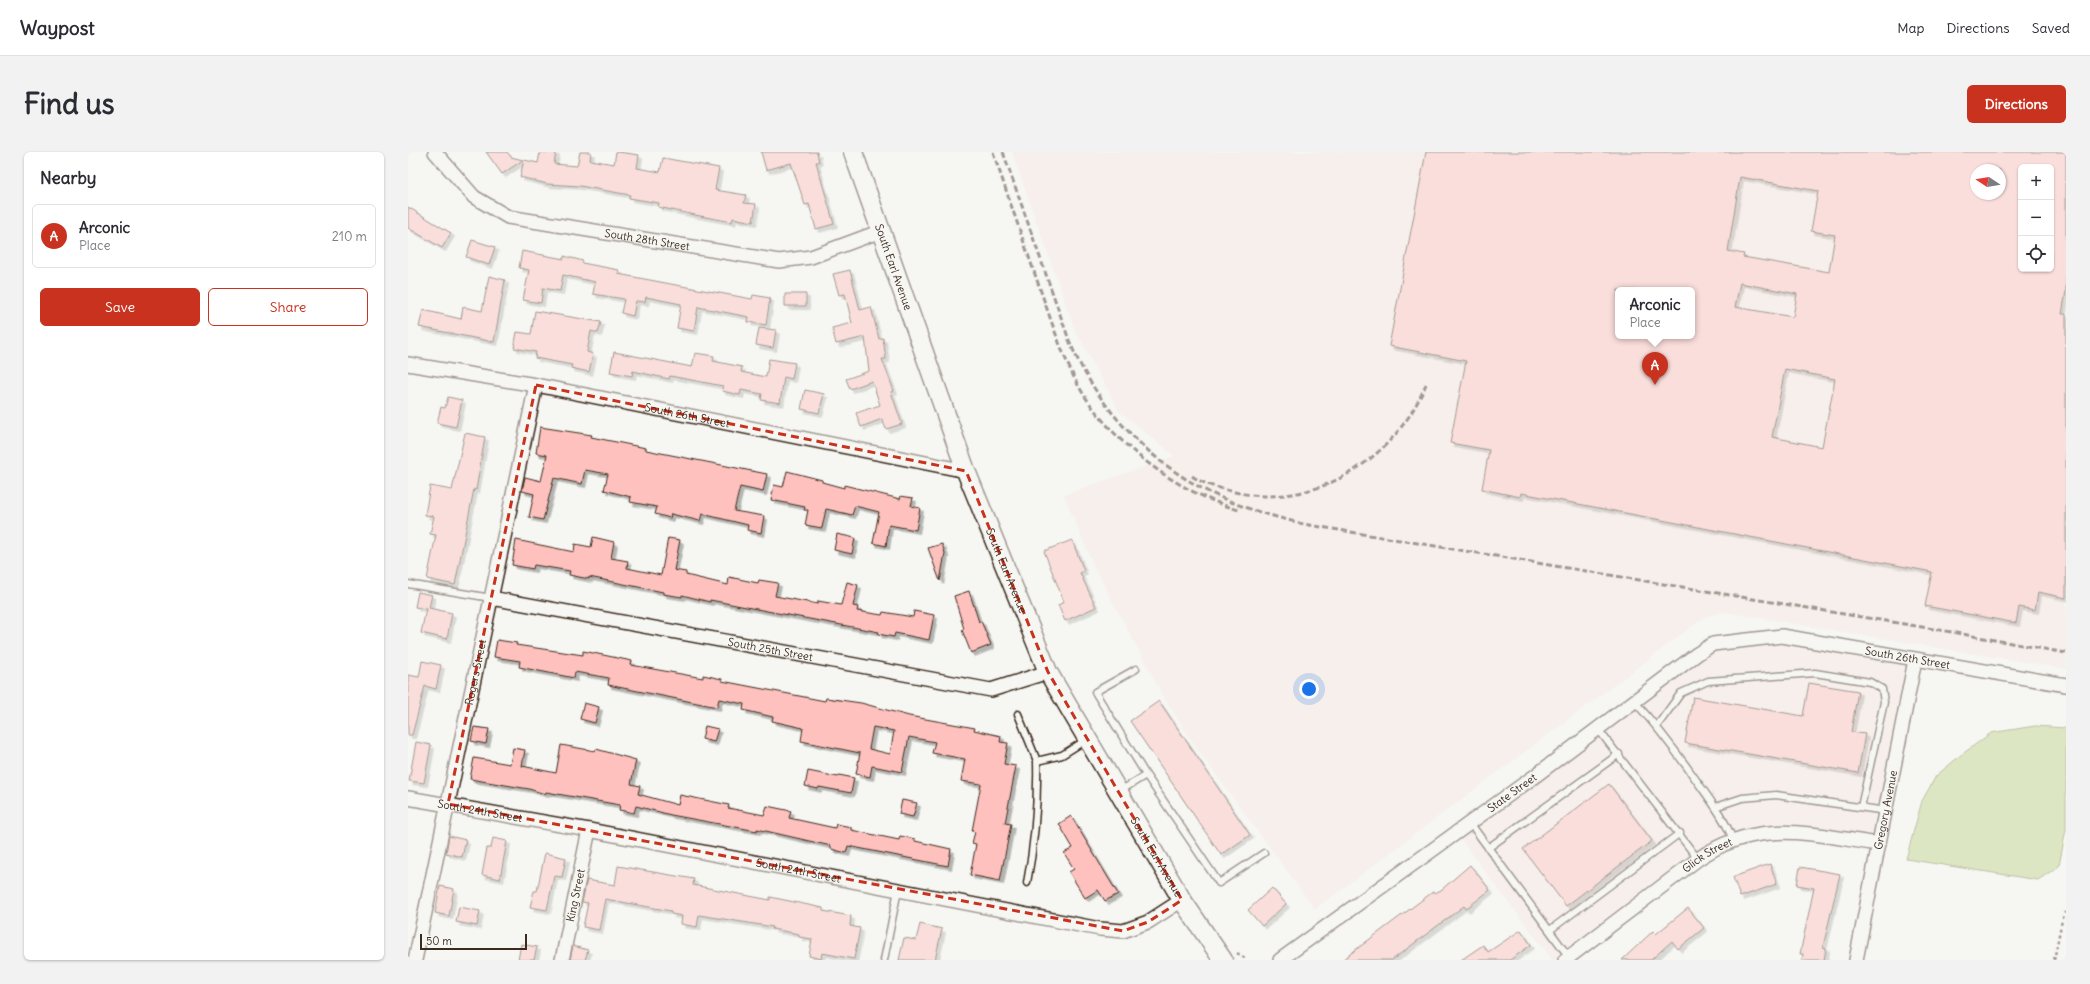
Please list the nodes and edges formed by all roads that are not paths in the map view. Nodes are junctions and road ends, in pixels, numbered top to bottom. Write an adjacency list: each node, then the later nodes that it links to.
1 (435, 152): 3 (street, South 28th Street)
2 (853, 152): 3 (street, South Earl Avenue)
3 (881, 231): 6 (street, South Earl Avenue)
4 (408, 364): 5 (street, South 26th Street)
5 (536, 385): 6 (street, South 26th Street); 8 (street, Rogers Street)
6 (966, 471): 12 (street, South Earl Avenue)
7 (408, 584): 8 (lane)
8 (491, 598): 12 (street, South 25th Street); 24 (street, Rogers Street)
9 (1748, 639): 10 (street, South 26th Street); 14 (street, State Street)
10 (1915, 660): 13 (street, South 26th Street); 27 (street, Gregory Avenue)
11 (1136, 669): 21 (lane)
12 (1048, 672): 18 (street, South Earl Avenue)
13 (2066, 685)
14 (1634, 701): 16 (lane); 17 (street, State Street)
15 (1018, 714): 20 (lane)
16 (1657, 726): 25 (lane); 26 (lane)
17 (1598, 729): 19 (lane); 28 (street, State Street)
18 (1087, 739): 20 (lane); 22 (street, South Earl Avenue)
19 (1619, 754): 30 (lane); 33 (lane)
20 (1037, 761): 36 (lane)
21 (1146, 775): 22 (lane); 34 (lane)
22 (1119, 792): 38 (street, South Earl Avenue)
23 (408, 798): 24 (street, South 24th Street)
24 (448, 804): 29 (street, South 24th Street); 42 (street, Rogers Street)
25 (1715, 807): 26 (lane); 31 (lane)
26 (1861, 807): 27 (lane)
27 (1886, 811): 32 (street, Gregory Avenue)
28 (1470, 823): 33 (lane); 45 (street, State Street)
29 (589, 830): 37 (street, South 24th Street); 43 (street, King Street)
30 (1680, 833): 35 (lane); 39 (lane)
31 (1733, 840): 32 (street, Glick Street); 35 (street, Glick Street)
32 (1879, 844): 46 (street, Gregory Avenue)
33 (1488, 848): 39 (lane)
34 (1264, 852)
35 (1698, 859): 41 (street, Glick Street)
36 (1027, 883)
37 (898, 890): 38 (street, South 24th Street); 44 (lane)
38 (1182, 900): 40 (street, South Earl Avenue)
39 (1550, 930): 41 (lane)
40 (1228, 954)
41 (1567, 958)
42 (415, 960)
43 (562, 960)
44 (884, 960)
45 (1280, 960)
46 (1856, 960)

